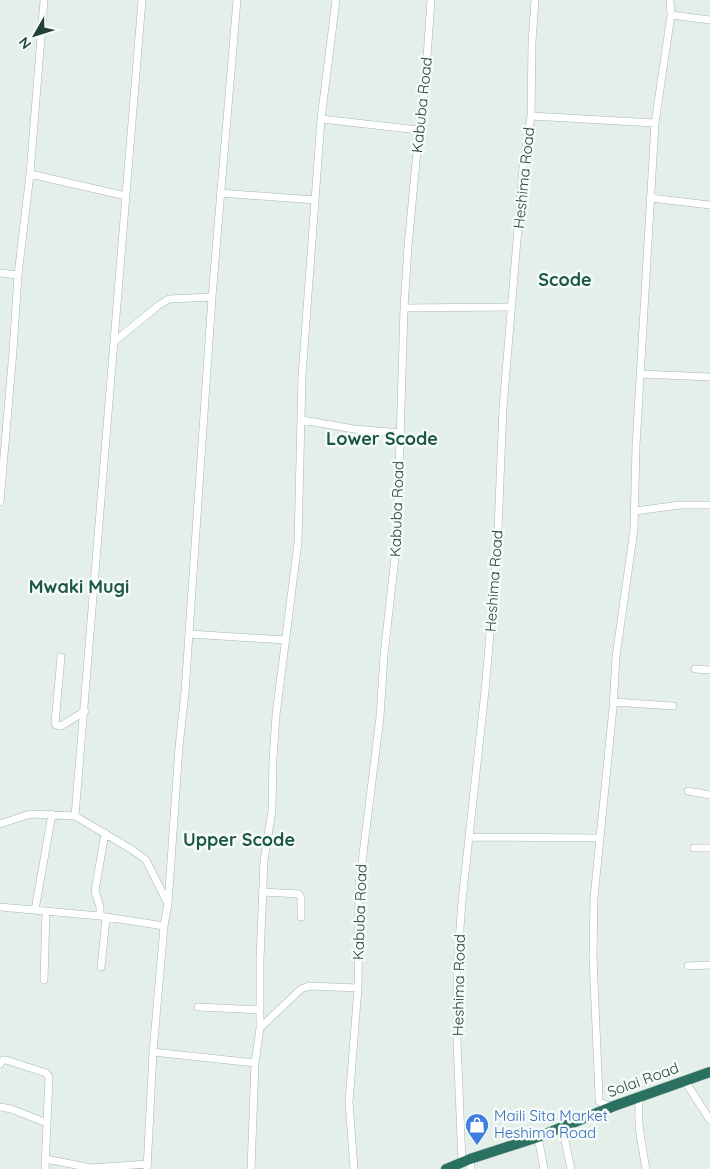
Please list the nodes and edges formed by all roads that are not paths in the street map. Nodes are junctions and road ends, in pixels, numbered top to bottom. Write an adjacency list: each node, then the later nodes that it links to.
1 (44, 0): 14 (street)
2 (142, 0): 16 (street)
3 (236, 0): 15 (street)
4 (336, 0): 11 (street)
5 (431, 0): 13 (street, Kabuba Road)
6 (535, 0): 10 (street, Heshima Road)
7 (670, 0): 8 (street)
8 (671, 15): 9 (street); 12 (street)
9 (710, 20)
10 (531, 116): 12 (street); 23 (street, Heshima Road)
11 (321, 119): 13 (street); 18 (street)
12 (655, 123): 17 (street)
13 (419, 130): 24 (street, Kabuba Road)
14 (30, 174): 16 (street); 21 (street)
15 (220, 193): 18 (street); 22 (street)
16 (126, 196): 25 (street)
17 (650, 198): 19 (street); 26 (street)
18 (315, 200): 28 (street)
19 (710, 205)
20 (0, 273): 21 (street)
21 (18, 275): 30 (street)
22 (212, 297): 25 (street); 33 (street)
23 (511, 307): 24 (street); 47 (street, Heshima Road)
24 (404, 308): 29 (street, Kabuba Road)
25 (114, 341): 40 (street)
26 (641, 374): 27 (street); 32 (street)
27 (710, 377)
28 (302, 420): 29 (street); 34 (street)
29 (400, 433): 63 (street, Kabuba Road)
30 (0, 502)
31 (710, 505): 32 (street)
32 (635, 511): 38 (street)
33 (189, 634): 34 (street); 52 (street)
34 (285, 640): 51 (street)
35 (61, 657): 40 (street)
36 (695, 669): 37 (street)
37 (710, 670)
38 (613, 702): 39 (street); 48 (street)
39 (673, 706)
40 (84, 711): 44 (street)
41 (688, 791): 42 (street)
42 (710, 796)
43 (52, 814): 44 (street); 45 (street); 54 (street)
44 (75, 816): 46 (street)
45 (0, 824)
46 (105, 833): 52 (street); 56 (street)
47 (469, 837): 48 (street); 80 (street, Heshima Road)
48 (599, 838): 73 (street)
49 (694, 848): 50 (street)
50 (710, 848)
51 (263, 892): 57 (street); 65 (street)
52 (168, 904): 58 (street)
53 (0, 907): 54 (street)
54 (36, 910): 55 (street)
55 (46, 911): 56 (street); 62 (street)
56 (103, 917): 58 (street); 61 (street)
57 (300, 917)
58 (164, 926): 67 (street)
59 (710, 965): 60 (street)
60 (688, 966)
61 (101, 967)
62 (44, 980)
63 (358, 988): 66 (street); 86 (street, Kabuba Road)
64 (198, 1007): 65 (street)
65 (259, 1010): 66 (street)
66 (260, 1028): 68 (street)
67 (154, 1052): 68 (street); 81 (street)
68 (255, 1063): 85 (street)
69 (0, 1064): 76 (street)
70 (710, 1072): 71 (highway, Solai Road)
71 (685, 1081): 72 (highway, Solai Road); 75 (street)
72 (640, 1096): 73 (highway, Solai Road); 90 (street)
73 (614, 1106): 77 (highway, Solai Road)
74 (0, 1107): 76 (street)
75 (710, 1120)
76 (47, 1123): 79 (street)
77 (562, 1127): 78 (highway, Solai Road); 89 (street)
78 (538, 1137): 80 (highway, Solai Road); 88 (street)
79 (46, 1159): 83 (street); 84 (street)
80 (468, 1163): 87 (highway, Solai Road)
81 (147, 1166): 82 (street)
82 (116, 1167): 83 (street)
83 (91, 1168)
84 (45, 1169)
85 (251, 1169)
86 (354, 1169)
87 (446, 1169)
88 (544, 1169)
89 (571, 1169)
90 (646, 1169)

